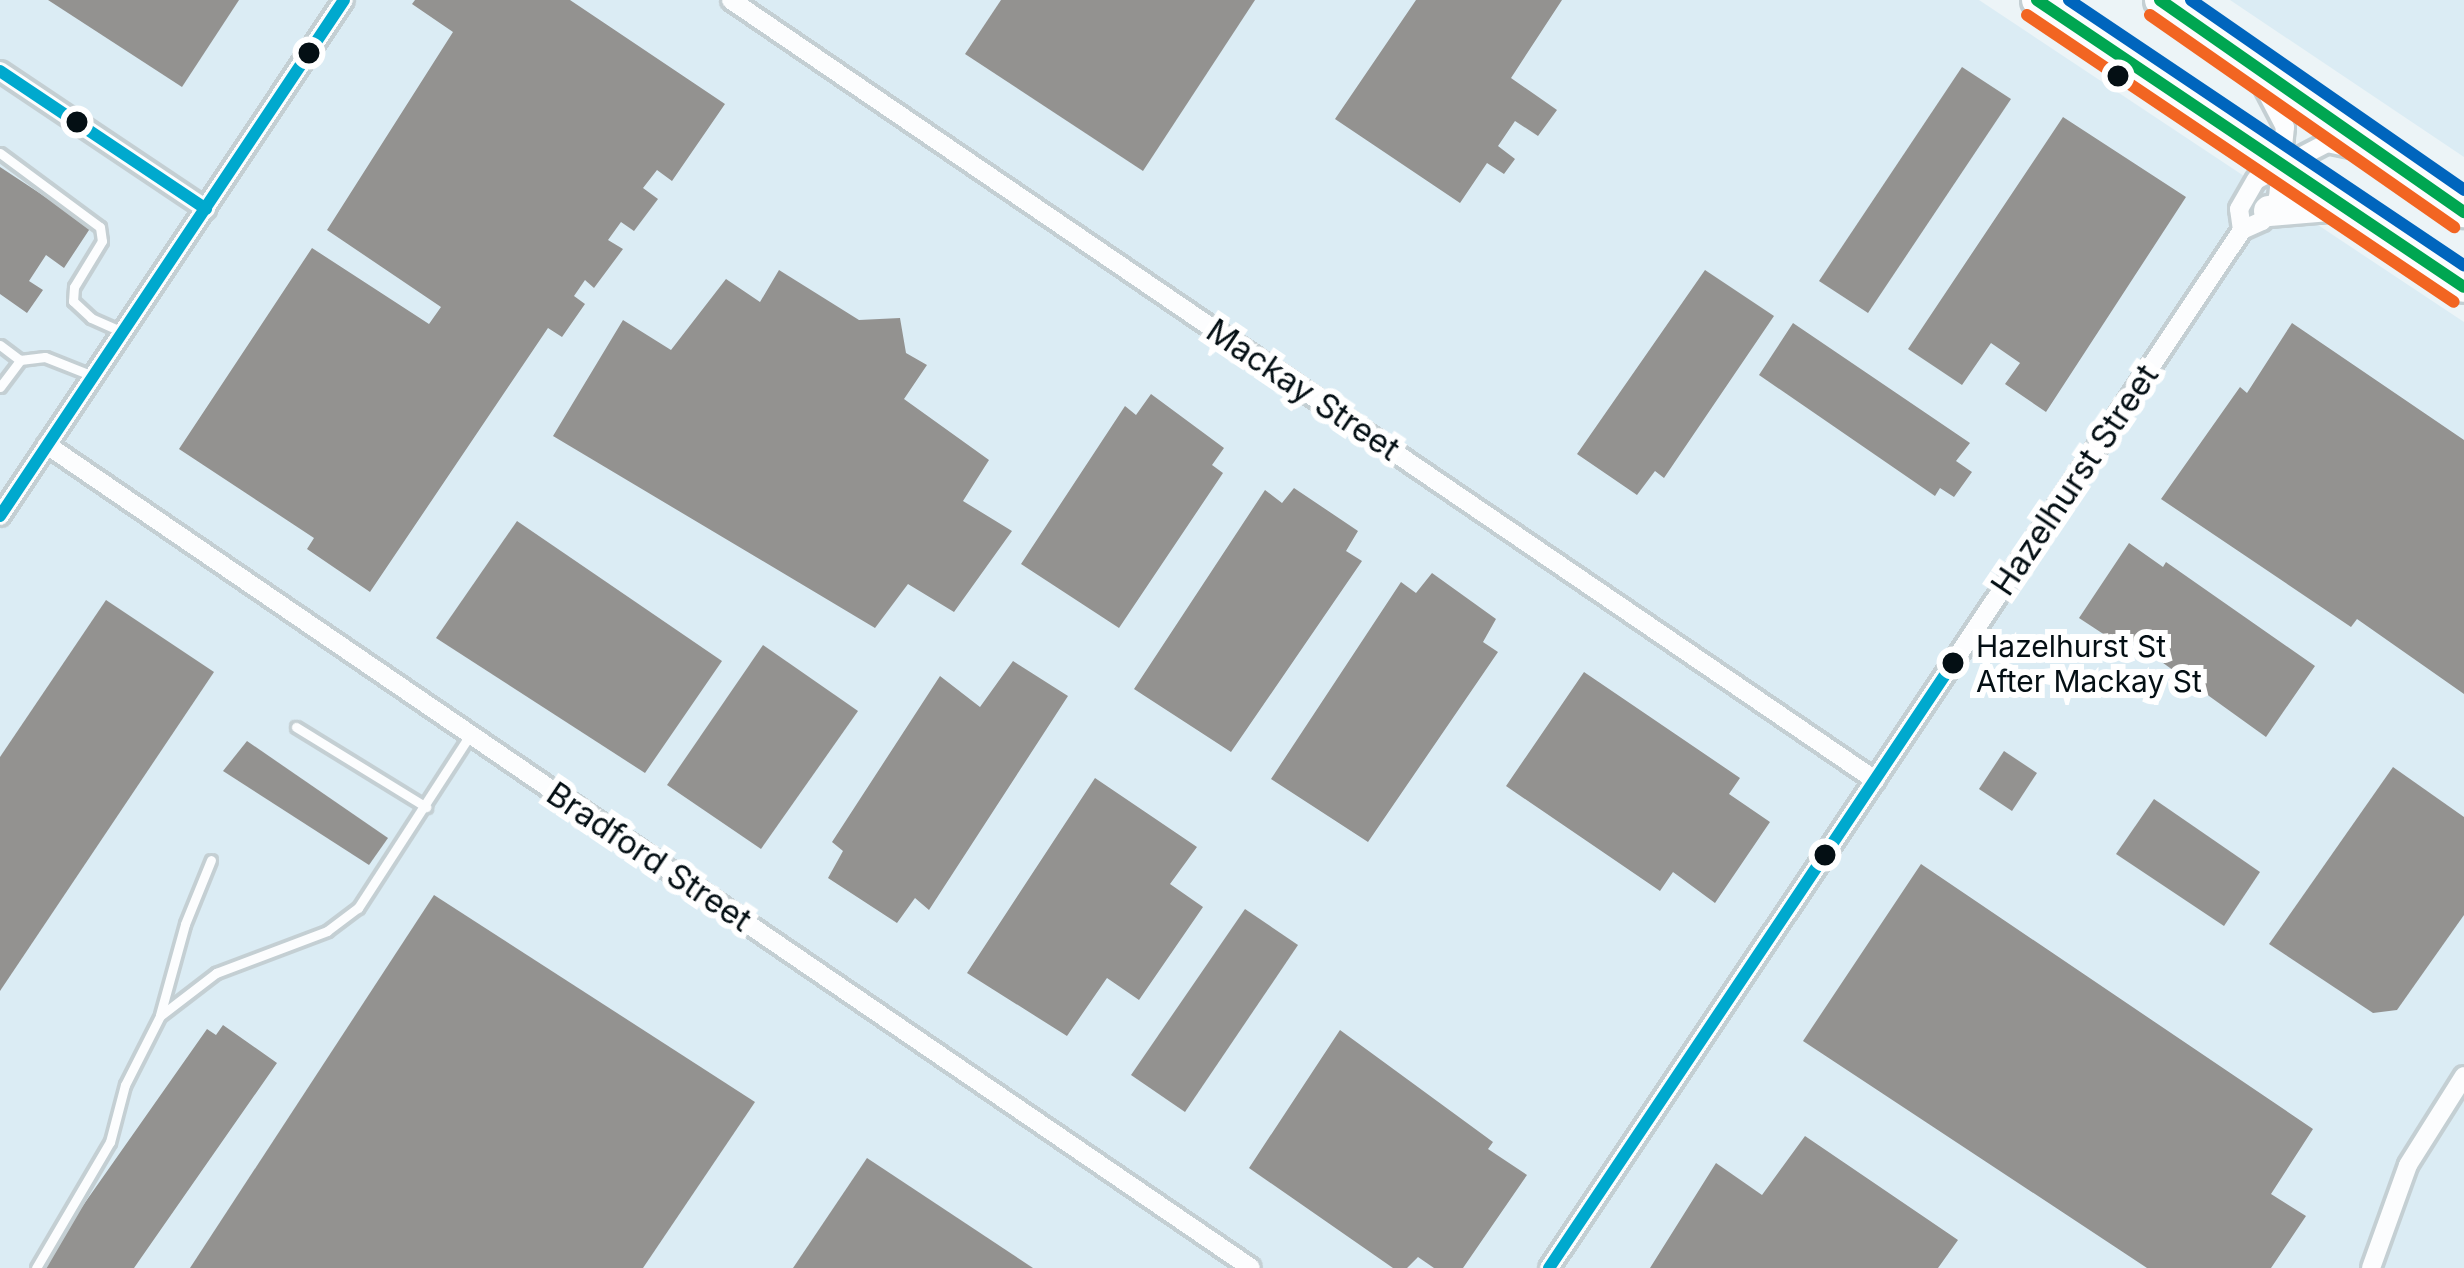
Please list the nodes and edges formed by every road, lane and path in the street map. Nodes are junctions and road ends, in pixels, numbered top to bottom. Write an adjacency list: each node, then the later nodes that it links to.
1 (344, 0): 11 (street)
2 (731, 0): 25 (street, Mackay Street)
3 (2037, 0): 8 (main road)
4 (2160, 0): 5 (main road)
5 (2250, 61): 8 (street); 9 (main road)
6 (1, 75): 11 (street)
7 (0, 153): 16 (lane)
8 (2282, 165): 9 (street, Hazelhurst Street); 10 (main road); 12 (street); 14 (street, Hazelhurst Street)
9 (2398, 166): 13 (main road)
10 (2341, 205): 12 (main road); 15 (main road)
11 (206, 209): 16 (street)
12 (2269, 211): 14 (street, Hazelhurst Street)
13 (2464, 212)
14 (2242, 230): 25 (street, Hazelhurst Street)
15 (2464, 286)
16 (123, 332): 19 (street)
17 (0, 345): 18 (lane)
18 (20, 360): 19 (lane); 20 (lane)
19 (93, 376): 21 (street)
20 (0, 387)
21 (47, 445): 22 (street); 24 (street, Bradford Street)
22 (0, 516)
23 (296, 727): 26 (lane)
24 (470, 735): 26 (lane); 31 (street, Bradford Street)
25 (1875, 780): 32 (street, Hazelhurst Street)
26 (426, 807): 28 (lane)
27 (211, 860): 28 (lane)
28 (160, 1016): 30 (lane)
29 (2464, 1076): 33 (street)
30 (36, 1268)
31 (1251, 1268)
32 (1549, 1268)
33 (2371, 1268)

